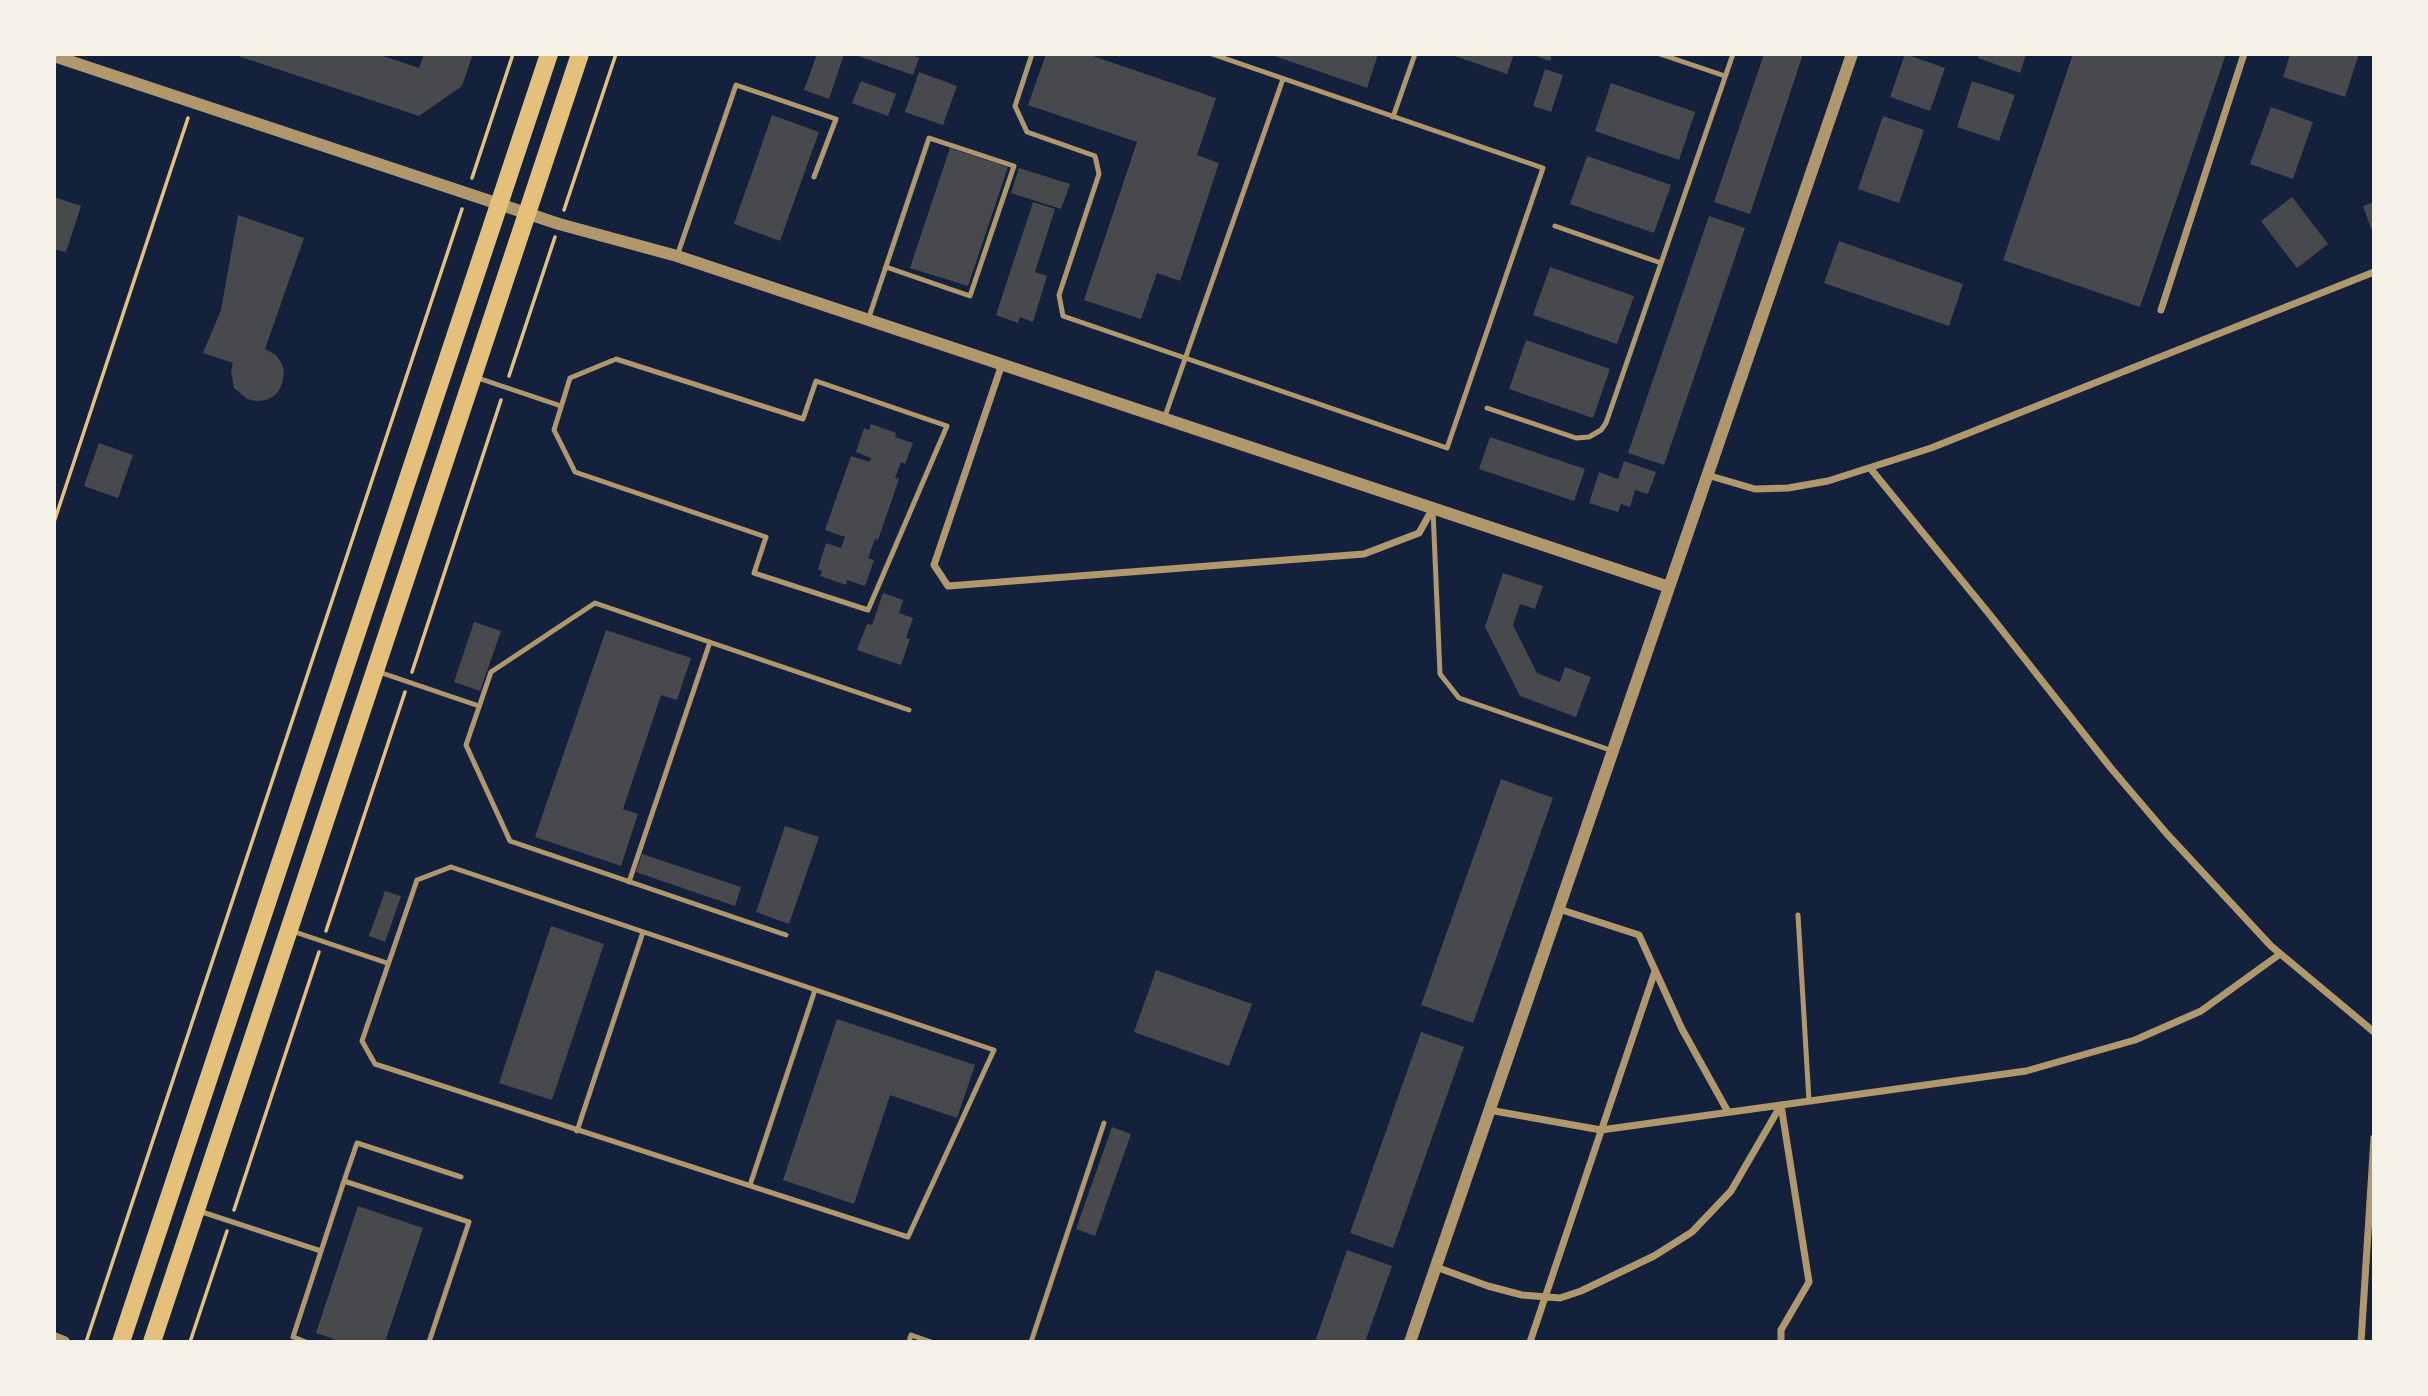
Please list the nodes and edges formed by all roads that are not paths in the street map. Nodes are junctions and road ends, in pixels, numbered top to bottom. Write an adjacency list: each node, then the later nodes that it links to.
1 (549, 54): 15 (main road)
2 (580, 54): 16 (main road)
3 (1032, 54): 24 (lane)
4 (1212, 54): 12 (lane)
5 (1415, 54): 13 (lane)
6 (1660, 54): 11 (lane)
7 (1733, 54): 11 (lane)
8 (1852, 54): 31 (street)
9 (2244, 54): 22 (street)
10 (54, 57): 15 (street)
11 (1725, 76): 19 (lane)
12 (1283, 79): 13 (lane); 24 (lane)
13 (1393, 117): 24 (lane)
14 (814, 177): 18 (lane)
15 (499, 204): 16 (street); 67 (main road)
16 (527, 213): 18 (street); 26 (main road)
17 (1556, 226): 19 (lane)
18 (677, 256): 23 (street)
19 (1661, 263): 28 (lane)
20 (886, 267): 20 (lane); 23 (lane)
21 (2374, 272): 30 (street)
22 (2161, 310)
23 (868, 320): 25 (street)
24 (1186, 358): 29 (lane)
25 (1002, 364): 29 (street); 32 (street)
26 (473, 377): 27 (lane); 35 (main road)
27 (561, 406): 27 (lane)
28 (1486, 408)
29 (1164, 419): 32 (street)
30 (1870, 468): 31 (street); 45 (street)
31 (1707, 475): 33 (street)
32 (1433, 508): 33 (street); 38 (lane)
33 (1669, 587): 38 (street)
34 (710, 642): 36 (lane); 37 (lane); 39 (lane)
35 (375, 671): 36 (lane); 42 (main road)
36 (479, 706): 39 (lane)
37 (909, 710)
38 (1613, 751): 40 (street)
39 (629, 881): 44 (lane)
40 (1559, 909): 47 (street); 52 (street)
41 (1798, 915): 50 (lane)
42 (289, 930): 46 (lane); 61 (main road)
43 (643, 932): 46 (lane); 48 (lane); 55 (lane)
44 (786, 935)
45 (2280, 954): 49 (street); 50 (street)
46 (387, 963): 55 (lane)
47 (1655, 971): 53 (street); 56 (street)
48 (815, 990): 60 (lane); 60 (lane)
49 (2374, 1032)
50 (1810, 1101): 51 (street)
51 (1781, 1105): 53 (street); 64 (street); 76 (street)
52 (1489, 1110): 56 (street); 63 (street)
53 (1728, 1112): 56 (street)
54 (1104, 1123): 73 (lane)
55 (577, 1130): 60 (lane)
56 (1601, 1130): 64 (street)
57 (2374, 1138): 77 (street)
58 (461, 1177): 59 (lane)
59 (344, 1181): 62 (lane); 70 (lane)
60 (750, 1185)
61 (196, 1210): 62 (lane); 68 (main road)
62 (321, 1251): 69 (lane)
63 (1436, 1267): 64 (street); 74 (street)
64 (1545, 1297): 75 (street)
65 (54, 1339): 66 (street)
66 (64, 1342)
67 (121, 1342)
68 (152, 1342)
69 (306, 1342)
70 (429, 1342)
71 (909, 1342): 72 (lane)
72 (931, 1342)
73 (1031, 1342)
74 (1410, 1342)
75 (1530, 1342)
76 (1781, 1342)
77 (2361, 1342)

